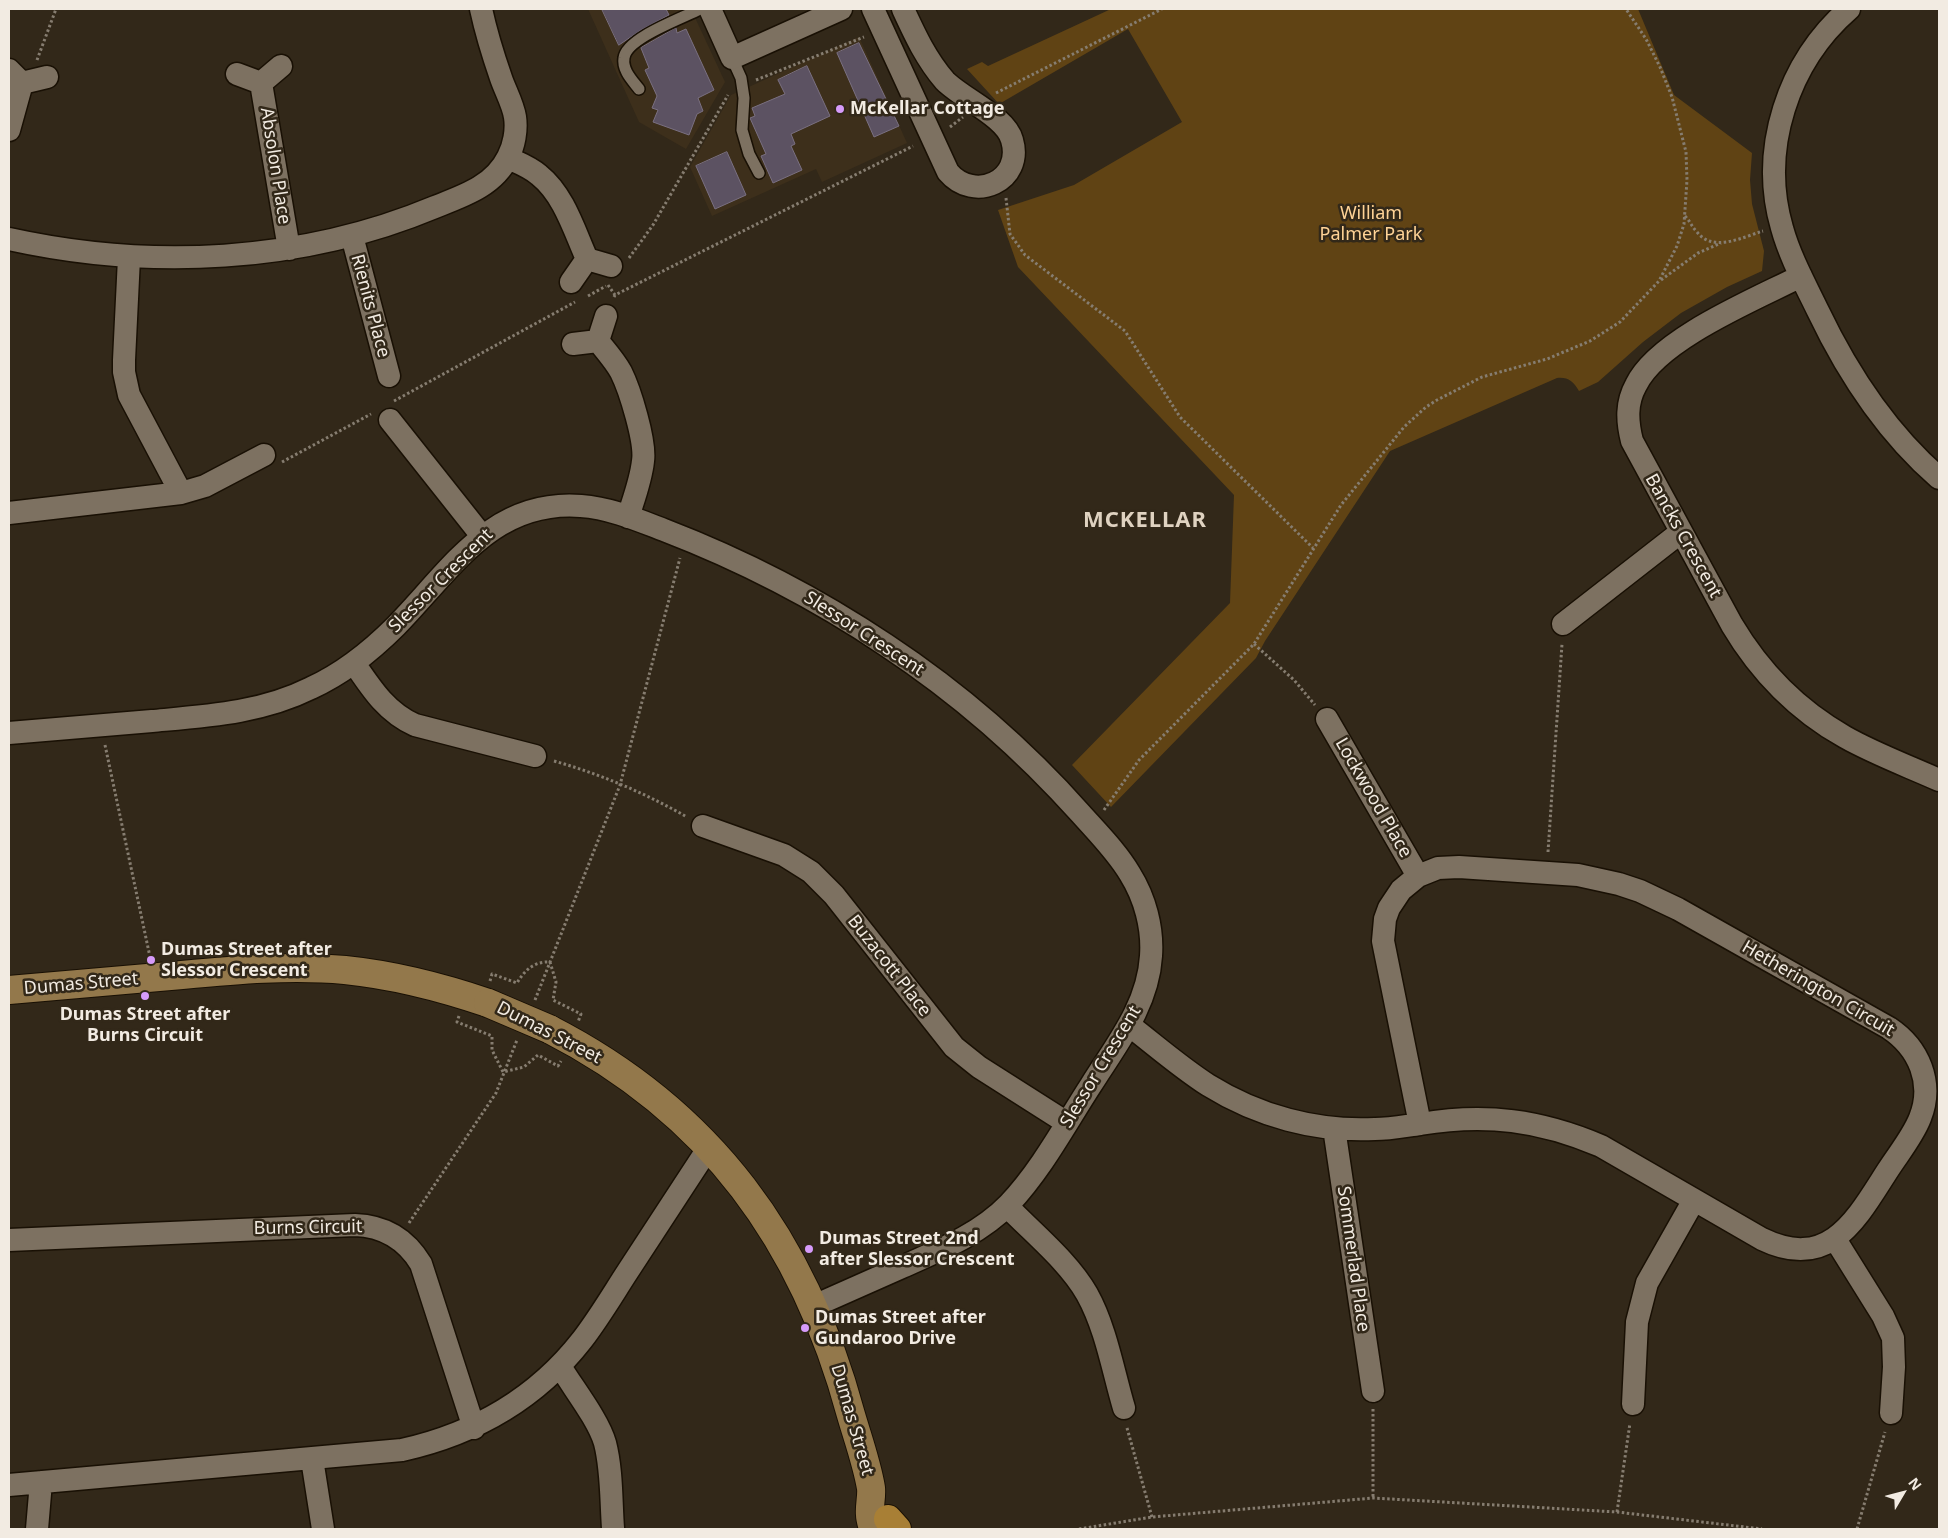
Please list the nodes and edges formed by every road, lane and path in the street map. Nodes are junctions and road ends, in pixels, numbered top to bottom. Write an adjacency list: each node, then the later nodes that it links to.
1 (56, 9): 14 (path)
2 (481, 9): 21 (street)
3 (700, 9): 16 (lane)
4 (710, 9): 11 (street)
5 (841, 9): 11 (street)
6 (873, 9): 20 (street)
7 (903, 9): 18 (street)
8 (1162, 9): 18 (path)
9 (1626, 9): 24 (path)
10 (1849, 9): 25 (street)
11 (732, 58): 22 (lane)
12 (281, 66): 15 (street, Absolon Place)
13 (237, 74): 15 (street, Absolon Place)
14 (26, 78): 19 (street)
15 (261, 83): 29 (street, Absolon Place)
16 (639, 89)
17 (729, 94): 32 (path)
18 (977, 106): 20 (path); 23 (street)
19 (9, 130)
20 (931, 137): 23 (street); 32 (path)
21 (508, 158): 26 (street); 31 (street)
22 (759, 173)
23 (998, 181): 48 (path)
24 (1685, 215): 28 (path); 34 (path)
25 (1781, 226): 28 (path); 33 (street)
26 (352, 236): 29 (street); 39 (street, Rienits Place)
27 (9, 239): 30 (street)
28 (1722, 243): 34 (path)
29 (289, 249): 30 (street)
30 (130, 258): 43 (street)
31 (586, 259): 32 (street); 35 (street)
32 (614, 273): 40 (path)
33 (1801, 276): 42 (street); 46 (street, Bancks Crescent)
34 (1659, 281): 48 (path)
35 (571, 282)
36 (606, 316): 37 (street)
37 (598, 341): 38 (street); 45 (street)
38 (573, 344)
39 (389, 376)
40 (386, 411): 41 (path); 47 (street)
41 (272, 459): 43 (street)
42 (1939, 478)
43 (181, 493): 44 (street)
44 (9, 513)
45 (628, 517): 47 (street, Slessor Crescent); 57 (street, Slessor Crescent)
46 (1681, 532): 49 (street); 56 (street, Bancks Crescent)
47 (482, 536): 51 (street, Slessor Crescent)
48 (1313, 548): 50 (path)
49 (1564, 624): 59 (path)
50 (1254, 644): 52 (path); 57 (path)
51 (354, 663): 53 (street, Slessor Crescent); 55 (street)
52 (1327, 719): 60 (street, Lockwood Place)
53 (100, 725): 54 (street, Slessor Crescent); 61 (path)
54 (9, 734)
55 (535, 756): 58 (path)
56 (1939, 780)
57 (1090, 825): 66 (street, Slessor Crescent)
58 (703, 826): 68 (street, Buzacott Place)
59 (1547, 873): 60 (street, Hetherington Circuit); 74 (street, Hetherington Circuit)
60 (1418, 876): 69 (street, Hetherington Circuit)
61 (151, 960)
62 (9, 990): 63 (street, Dumas Street)
63 (488, 994): 65 (path); 71 (street, Dumas Street, bridge)
64 (461, 1011): 67 (path)
65 (577, 1024)
66 (1129, 1025): 68 (street, Slessor Crescent); 70 (street, Hetherington Circuit)
67 (563, 1056)
68 (1067, 1123): 73 (street, Slessor Crescent)
69 (1420, 1124): 70 (street, Hetherington Circuit); 72 (street, Hetherington Circuit)
70 (1334, 1128): 78 (street, Sommerlad Place)
71 (709, 1147): 76 (street, Dumas Street); 77 (street)
72 (1694, 1200): 74 (street, Hetherington Circuit); 79 (street)
73 (1007, 1206): 76 (street, Slessor Crescent); 80 (street)
74 (1835, 1239): 81 (street)
75 (9, 1240): 82 (street, Burns Circuit)
76 (814, 1306): 89 (street, Dumas Street)
77 (560, 1366): 82 (street); 90 (street)
78 (1373, 1390): 86 (path)
79 (1633, 1404): 87 (path)
80 (1124, 1408): 88 (path)
81 (1891, 1413): 95 (path)
82 (474, 1428): 83 (street)
83 (312, 1459): 84 (street); 92 (street)
84 (41, 1482): 85 (street); 91 (street)
85 (9, 1485)
86 (1373, 1498): 87 (path); 88 (path)
87 (1618, 1512): 94 (path)
88 (1152, 1517): 93 (path)
89 (888, 1527)
90 (613, 1528)
91 (37, 1529)
92 (323, 1529)
93 (1079, 1529)
94 (1762, 1529)
95 (1857, 1529)

